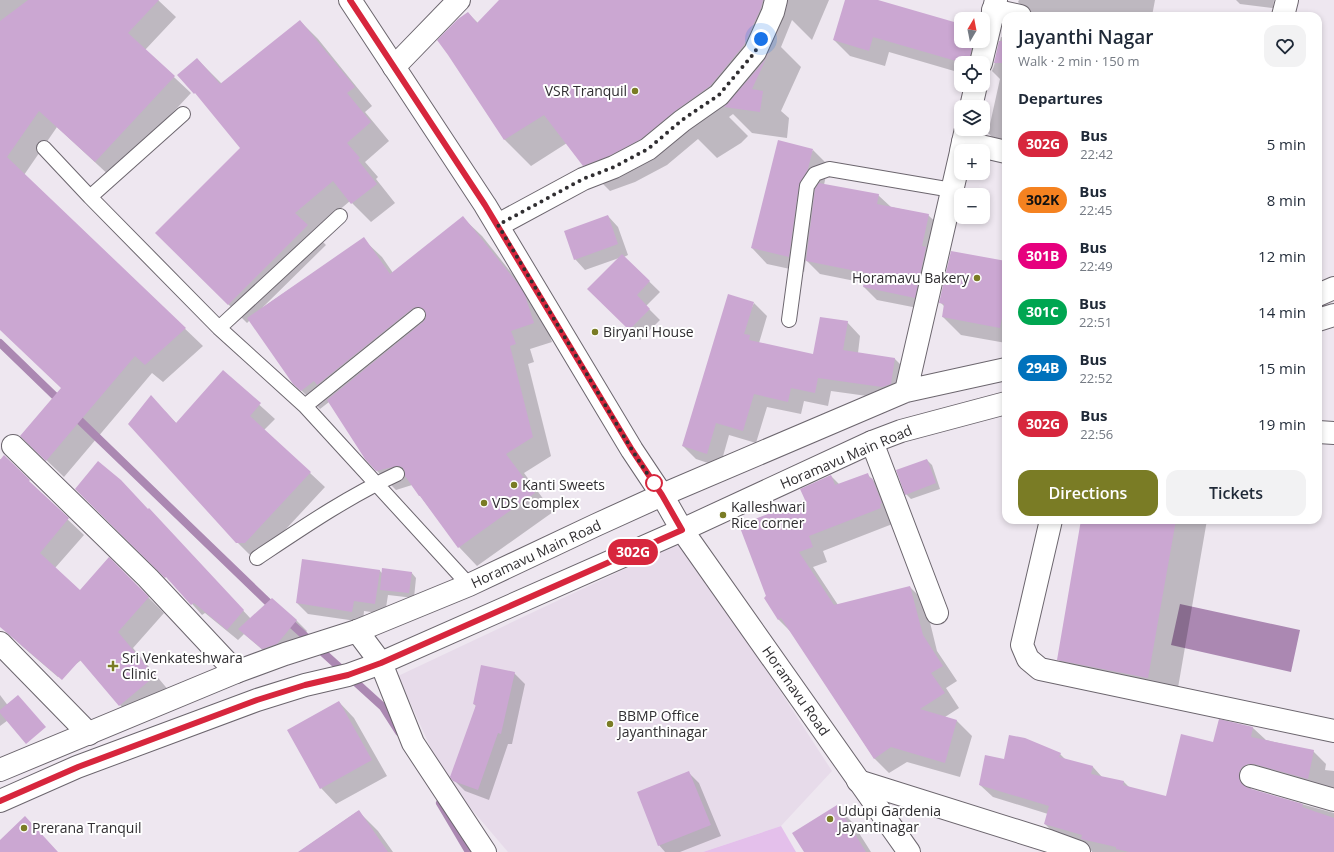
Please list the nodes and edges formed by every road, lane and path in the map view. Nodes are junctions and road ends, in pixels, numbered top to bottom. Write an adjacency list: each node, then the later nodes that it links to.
1 (350, 0): 9 (street, Horamavu Road)
2 (459, 0): 9 (street)
3 (776, 0): 18 (street)
4 (1287, 0): 7 (street)
5 (995, 5): 6 (street); 8 (street)
6 (1011, 12)
7 (1284, 12)
8 (983, 56)
9 (394, 66): 18 (street, Horamavu Road)
10 (183, 114): 16 (lane)
11 (44, 148): 16 (lane)
12 (990, 149): 13 (street)
13 (1002, 151)
14 (954, 180): 15 (street)
15 (952, 190): 24 (lane); 27 (street)
16 (90, 197): 25 (lane)
17 (340, 216): 25 (lane)
18 (498, 225): 36 (street, Horamavu Road)
19 (1334, 288): 20 (street)
20 (1322, 292)
21 (418, 315): 29 (lane)
22 (1334, 315): 23 (street)
23 (1322, 319)
24 (789, 320)
25 (219, 328): 29 (lane)
26 (1002, 370): 27 (street, Horamavu Main Road)
27 (906, 391): 36 (street, Horamavu Main Road)
28 (1002, 404): 32 (street, Horamavu Main Road)
29 (305, 406): 35 (lane)
30 (1322, 432): 31 (street)
31 (1334, 433)
32 (872, 442): 38 (street, Horamavu Main Road); 41 (street)
33 (13, 446): 45 (street)
34 (397, 474): 35 (lane)
35 (377, 484): 39 (lane); 40 (lane)
36 (662, 495): 38 (street, Horamavu Road); 40 (street, Horamavu Main Road)
37 (1050, 524): 46 (street)
38 (682, 530): 44 (street, Horamavu Main Road); 50 (street, Horamavu Road)
39 (256, 558)
40 (469, 585): 42 (street, Horamavu Main Road)
41 (937, 613)
42 (357, 631): 44 (street); 45 (street, Horamavu Main Road)
43 (0, 643): 47 (street)
44 (381, 663): 52 (street, Horamavu Main Road); 53 (street)
45 (236, 672): 47 (street, Horamavu Main Road)
46 (1334, 731)
47 (89, 734): 48 (street, Horamavu Main Road)
48 (0, 770)
49 (1251, 776): 51 (street)
50 (858, 781): 54 (street, Horamavu Road); 55 (street)
51 (1334, 800)
52 (0, 801)
53 (485, 852)
54 (909, 852)
55 (1079, 852)

